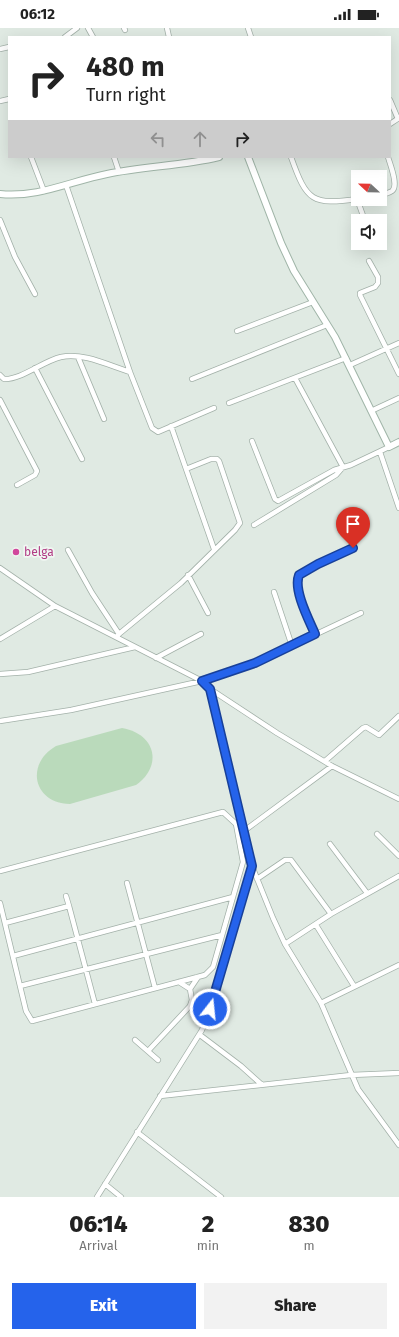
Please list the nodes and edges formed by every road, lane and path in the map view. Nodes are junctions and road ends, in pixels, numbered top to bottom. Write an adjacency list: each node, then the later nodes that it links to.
1 (77, 28): 2 (street)
2 (66, 36)
3 (391, 102): 4 (street)
4 (398, 119)
5 (31, 158): 13 (street)
6 (114, 158): 11 (street)
7 (210, 158): 11 (street)
8 (248, 158): 20 (street)
9 (291, 158): 16 (street)
10 (388, 158): 14 (street)
11 (119, 172): 12 (street)
12 (66, 186): 13 (street); 29 (street)
13 (44, 191): 15 (street)
14 (387, 193)
15 (0, 194)
16 (351, 200)
17 (0, 220): 19 (street)
18 (369, 262): 24 (street)
19 (35, 294)
20 (313, 302): 21 (street); 22 (street)
21 (327, 325): 26 (street); 33 (street)
22 (237, 331)
23 (399, 343): 24 (street)
24 (388, 349): 27 (street); 30 (street)
25 (78, 357): 28 (street); 29 (street); 39 (street)
26 (346, 358): 27 (street); 32 (street)
27 (350, 365): 38 (street)
28 (35, 368): 31 (street); 45 (street)
29 (130, 372): 40 (street)
30 (399, 374)
31 (0, 375)
32 (296, 378): 36 (street); 46 (street)
33 (192, 379)
34 (399, 398): 38 (street)
35 (0, 400): 48 (street)
36 (229, 403)
37 (214, 408): 40 (street)
38 (371, 411): 43 (street)
39 (104, 419)
40 (171, 426): 47 (street)
41 (252, 441): 46 (street)
42 (399, 442): 43 (street)
43 (389, 447): 44 (street)
44 (380, 452): 46 (street); 49 (street)
45 (82, 459)
46 (343, 467): 50 (street)
47 (186, 469): 53 (street); 53 (street)
48 (17, 485)
49 (399, 508)
50 (254, 525)
51 (353, 548): 61 (street)
52 (68, 550): 62 (street)
53 (214, 550): 55 (street)
54 (0, 568): 57 (street)
55 (188, 575): 59 (street); 62 (street)
56 (274, 592): 64 (street)
57 (55, 606): 62 (street); 63 (street)
58 (361, 613): 61 (street)
59 (208, 614)
60 (201, 634): 66 (street)
61 (315, 634): 64 (street)
62 (118, 636): 65 (street)
63 (0, 639)
64 (292, 646): 68 (street)
65 (135, 647): 66 (street); 67 (street)
66 (156, 658): 68 (street)
67 (0, 674)
68 (202, 681): 69 (street); 71 (street)
69 (210, 689): 72 (street); 75 (street)
70 (399, 716): 72 (street)
71 (0, 721)
72 (325, 761): 73 (street)
73 (332, 766): 74 (street); 75 (street)
74 (399, 799)
75 (244, 831): 79 (street)
76 (377, 834): 78 (street)
77 (330, 844): 84 (street)
78 (399, 856)
79 (252, 866): 82 (street); 108 (street)
80 (0, 871): 86 (street)
81 (399, 876): 84 (street)
82 (256, 879): 89 (street); 95 (street)
83 (127, 883): 91 (street)
84 (367, 893): 89 (street)
85 (66, 896): 88 (street)
86 (233, 898): 91 (street); 93 (street)
87 (0, 903): 90 (street)
88 (69, 906): 90 (street); 94 (street)
89 (331, 914): 92 (street)
90 (5, 923): 97 (street)
91 (138, 923): 94 (street); 96 (street)
92 (316, 925): 95 (street); 103 (street)
93 (222, 935): 96 (street); 100 (street)
94 (78, 939): 97 (street); 99 (street)
95 (285, 944): 106 (street)
96 (146, 954): 99 (street); 104 (street)
97 (13, 956): 102 (street)
98 (399, 965): 103 (street)
99 (86, 970): 102 (street); 107 (street)
100 (198, 977): 101 (street); 105 (street)
101 (179, 982): 104 (street); 105 (street)
102 (20, 986): 107 (street)
103 (354, 986): 106 (street)
104 (155, 988): 107 (street)
105 (190, 989): 110 (street)
106 (321, 1003): 113 (street)
107 (94, 1004)
108 (200, 1036): 114 (street); 115 (street)
109 (136, 1040): 110 (street)
110 (148, 1051): 111 (street)
111 (158, 1060)
112 (399, 1073): 113 (street)
113 (351, 1075): 114 (street); 117 (street)
114 (261, 1084): 115 (street)
115 (160, 1096): 116 (street)
116 (138, 1132): 118 (street); 121 (street)
117 (399, 1145)
118 (105, 1184): 119 (street); 120 (street)
119 (97, 1197)
120 (121, 1197)
121 (221, 1197)

